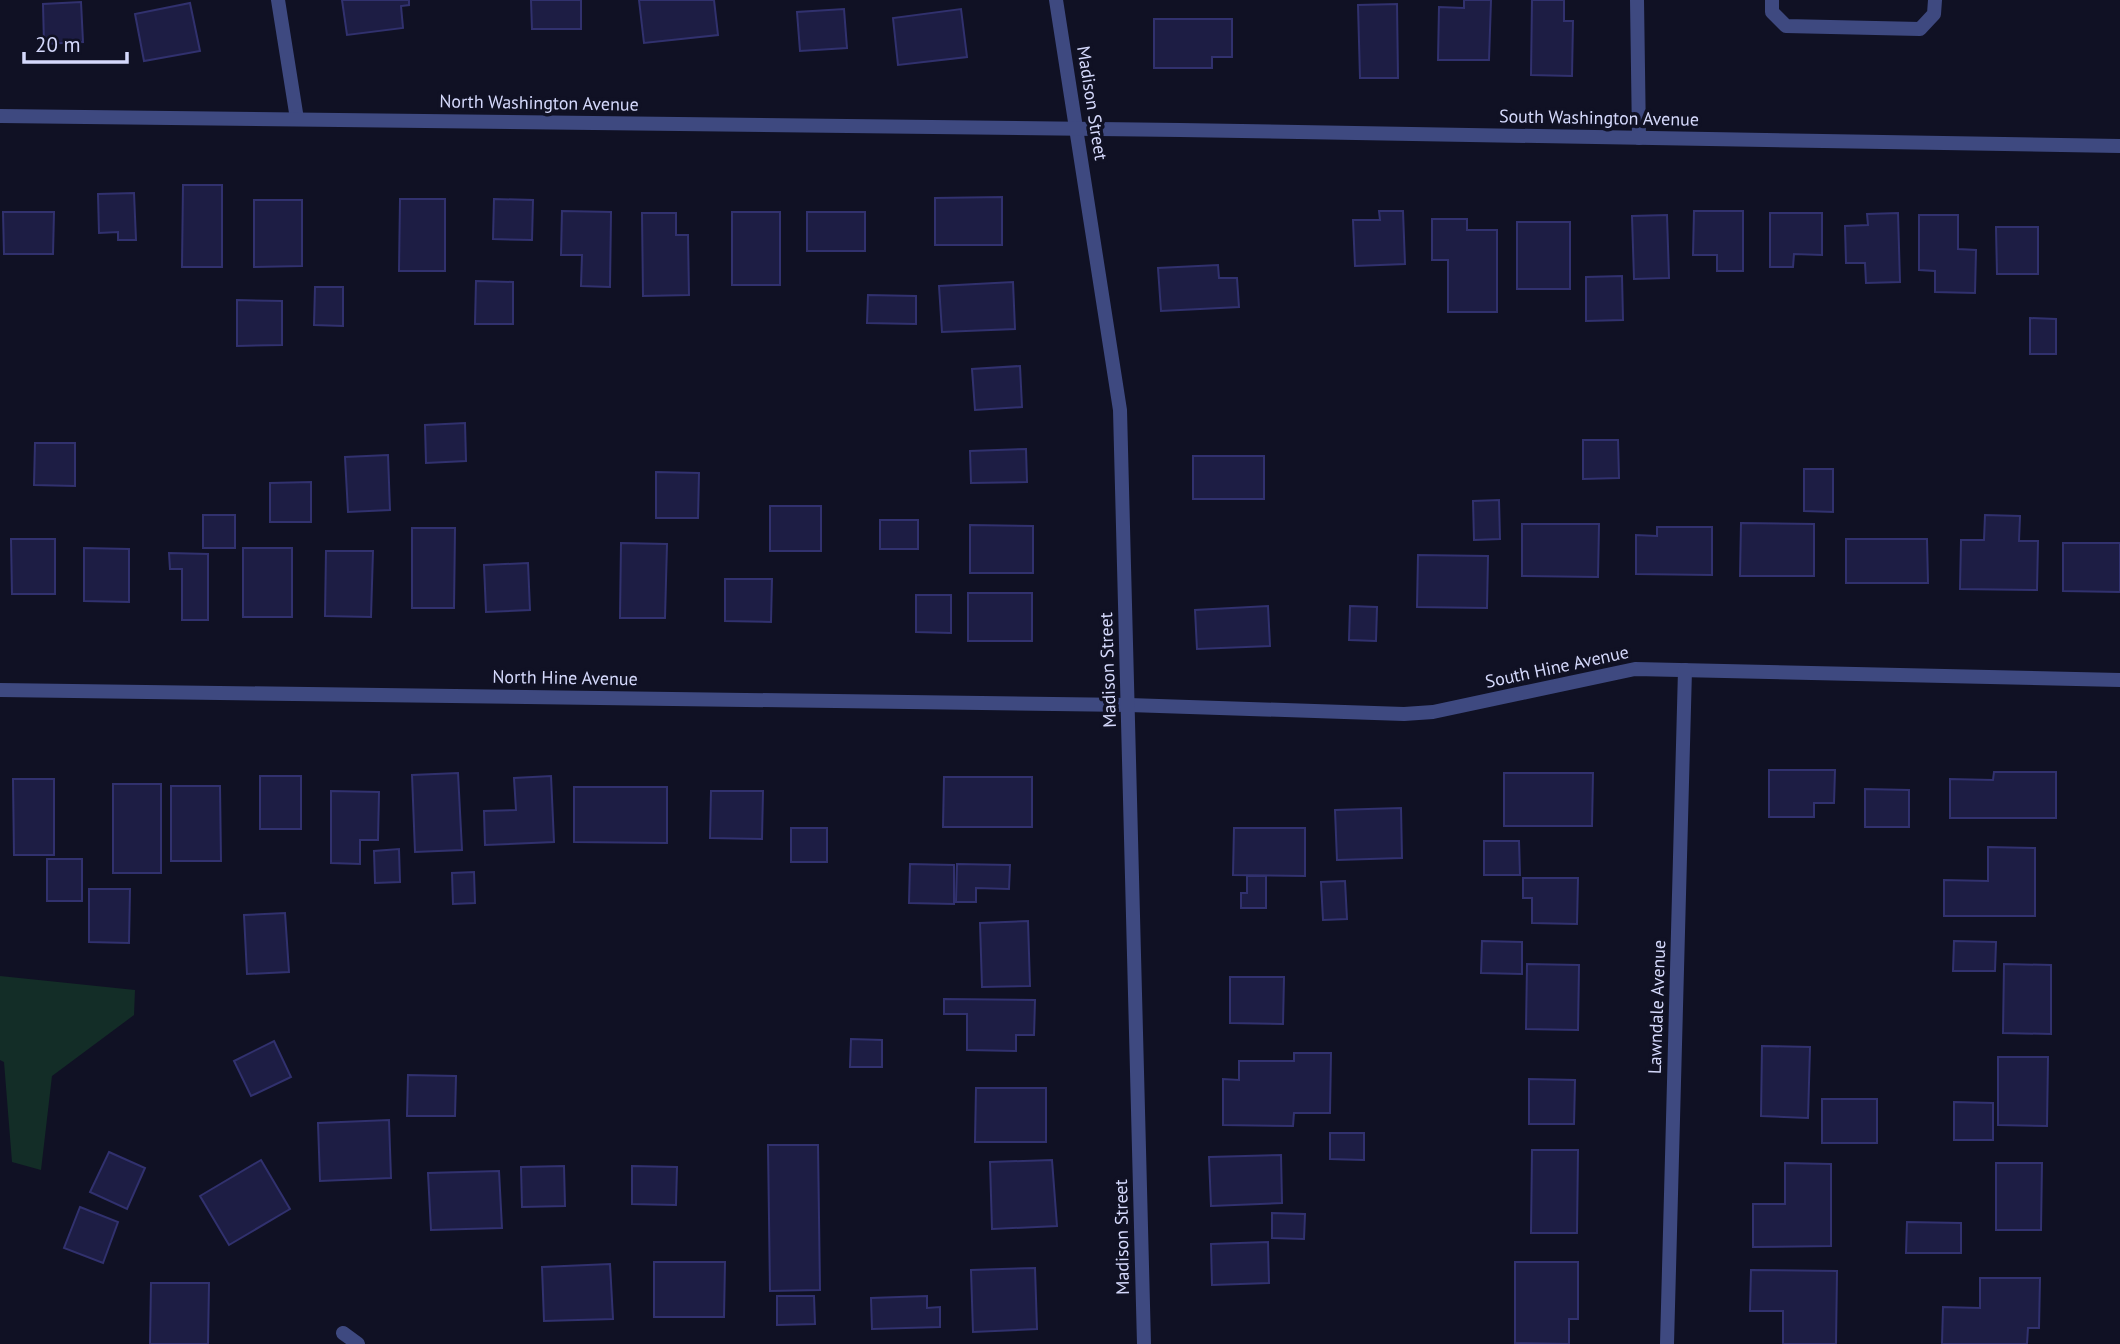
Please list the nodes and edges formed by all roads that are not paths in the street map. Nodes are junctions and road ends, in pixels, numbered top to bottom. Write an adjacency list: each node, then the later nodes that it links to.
1 (278, 0): 7 (street)
2 (1056, 0): 8 (street, Madison Street)
3 (1637, 0): 9 (street)
4 (1772, 0): 5 (street)
5 (1935, 0)
6 (0, 116): 7 (street, North Washington Avenue)
7 (297, 119): 8 (street, North Washington Avenue)
8 (1077, 130): 9 (street, South Washington Avenue); 14 (street, Madison Street)
9 (1639, 138): 10 (street, South Washington Avenue)
10 (2120, 146)
11 (1685, 670): 12 (street, South Hine Avenue); 14 (street, South Hine Avenue); 18 (street, Lawndale Avenue)
12 (2120, 680)
13 (0, 690): 14 (street, North Hine Avenue)
14 (1129, 705): 17 (street, Madison Street)
15 (343, 1333): 16 (street)
16 (358, 1344)
17 (1144, 1344)
18 (1667, 1344)

